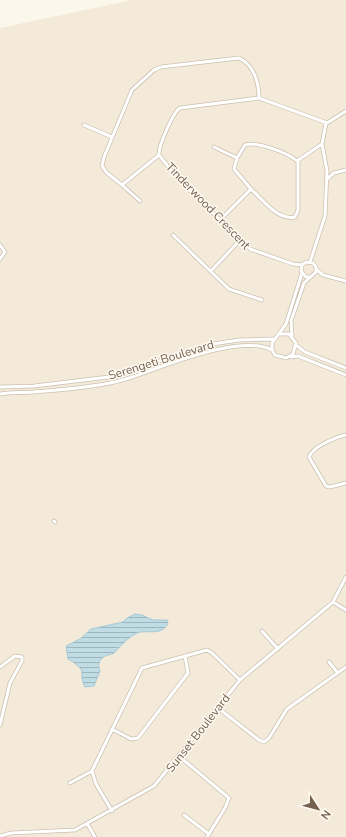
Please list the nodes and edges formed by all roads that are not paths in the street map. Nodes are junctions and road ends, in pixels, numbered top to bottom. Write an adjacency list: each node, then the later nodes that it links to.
1 (258, 98): 3 (street, Tinderwood Crescent); 5 (street); 8 (street, Tinderwood Crescent)
2 (346, 111): 3 (street)
3 (326, 123): 6 (street)
4 (84, 125): 5 (street)
5 (112, 137): 15 (street)
6 (322, 144): 10 (street); 12 (street)
7 (214, 147): 9 (street)
8 (160, 155): 15 (street); 18 (street, Tinderwood Crescent)
9 (238, 158): 10 (street); 16 (street)
10 (297, 160): 16 (street)
11 (346, 170): 13 (street)
12 (327, 171): 13 (street); 14 (street)
13 (334, 173): 14 (street)
14 (327, 179): 23 (street)
15 (122, 185): 17 (street)
16 (251, 190): 18 (street)
17 (140, 201)
18 (220, 220): 20 (street, Tinderwood Crescent)
19 (173, 235): 27 (street)
20 (240, 240): 24 (street, Tinderwood Crescent); 27 (street)
21 (0, 245): 22 (street)
22 (0, 259)
23 (310, 262): 25 (street); 26 (street)
24 (292, 264): 25 (street, Tinderwood Crescent); 28 (street, Tinderwood Crescent)
25 (302, 265): 28 (street)
26 (316, 269): 29 (street); 30 (street)
27 (211, 271): 33 (street)
28 (301, 272): 30 (street); 32 (street)
29 (323, 275): 30 (street); 31 (street)
30 (312, 276): 34 (street)
31 (346, 281)
32 (294, 299): 34 (street); 35 (street)
33 (262, 300)
34 (298, 301): 36 (street)
35 (280, 334): 36 (street); 37 (street)
36 (292, 336): 38 (street)
37 (273, 339): 39 (street); 43 (street, Serengeti Boulevard)
38 (296, 345): 40 (street); 41 (street)
39 (272, 350): 40 (street); 44 (street, Serengeti Boulevard)
40 (290, 357): 42 (street)
41 (346, 368)
42 (346, 375)
43 (0, 387)
44 (0, 394)
45 (346, 435): 46 (street)
46 (346, 483)
47 (346, 577): 48 (street, Sunset Boulevard)
48 (333, 602): 49 (street); 51 (street, Sunset Boulevard)
49 (346, 610)
50 (262, 631): 51 (street)
51 (278, 648): 57 (street, Sunset Boulevard)
52 (186, 656): 57 (street); 60 (street); 60 (street)
53 (329, 662): 56 (street)
54 (0, 667): 59 (street)
55 (346, 667): 56 (street)
56 (337, 672): 58 (street)
57 (240, 680): 58 (street, Sunset Boulevard)
58 (218, 708): 61 (street, Sunset Boulevard)
59 (0, 725)
60 (112, 729): 62 (street)
61 (180, 757): 64 (street, Sunset Boulevard); 68 (street)
62 (92, 771): 63 (street); 64 (street)
63 (70, 783)
64 (112, 810): 66 (street, Sunset Boulevard)
65 (184, 816): 68 (street)
66 (88, 825): 67 (street, Sunset Boulevard); 69 (street)
67 (0, 836)
68 (208, 836)
69 (95, 837)

